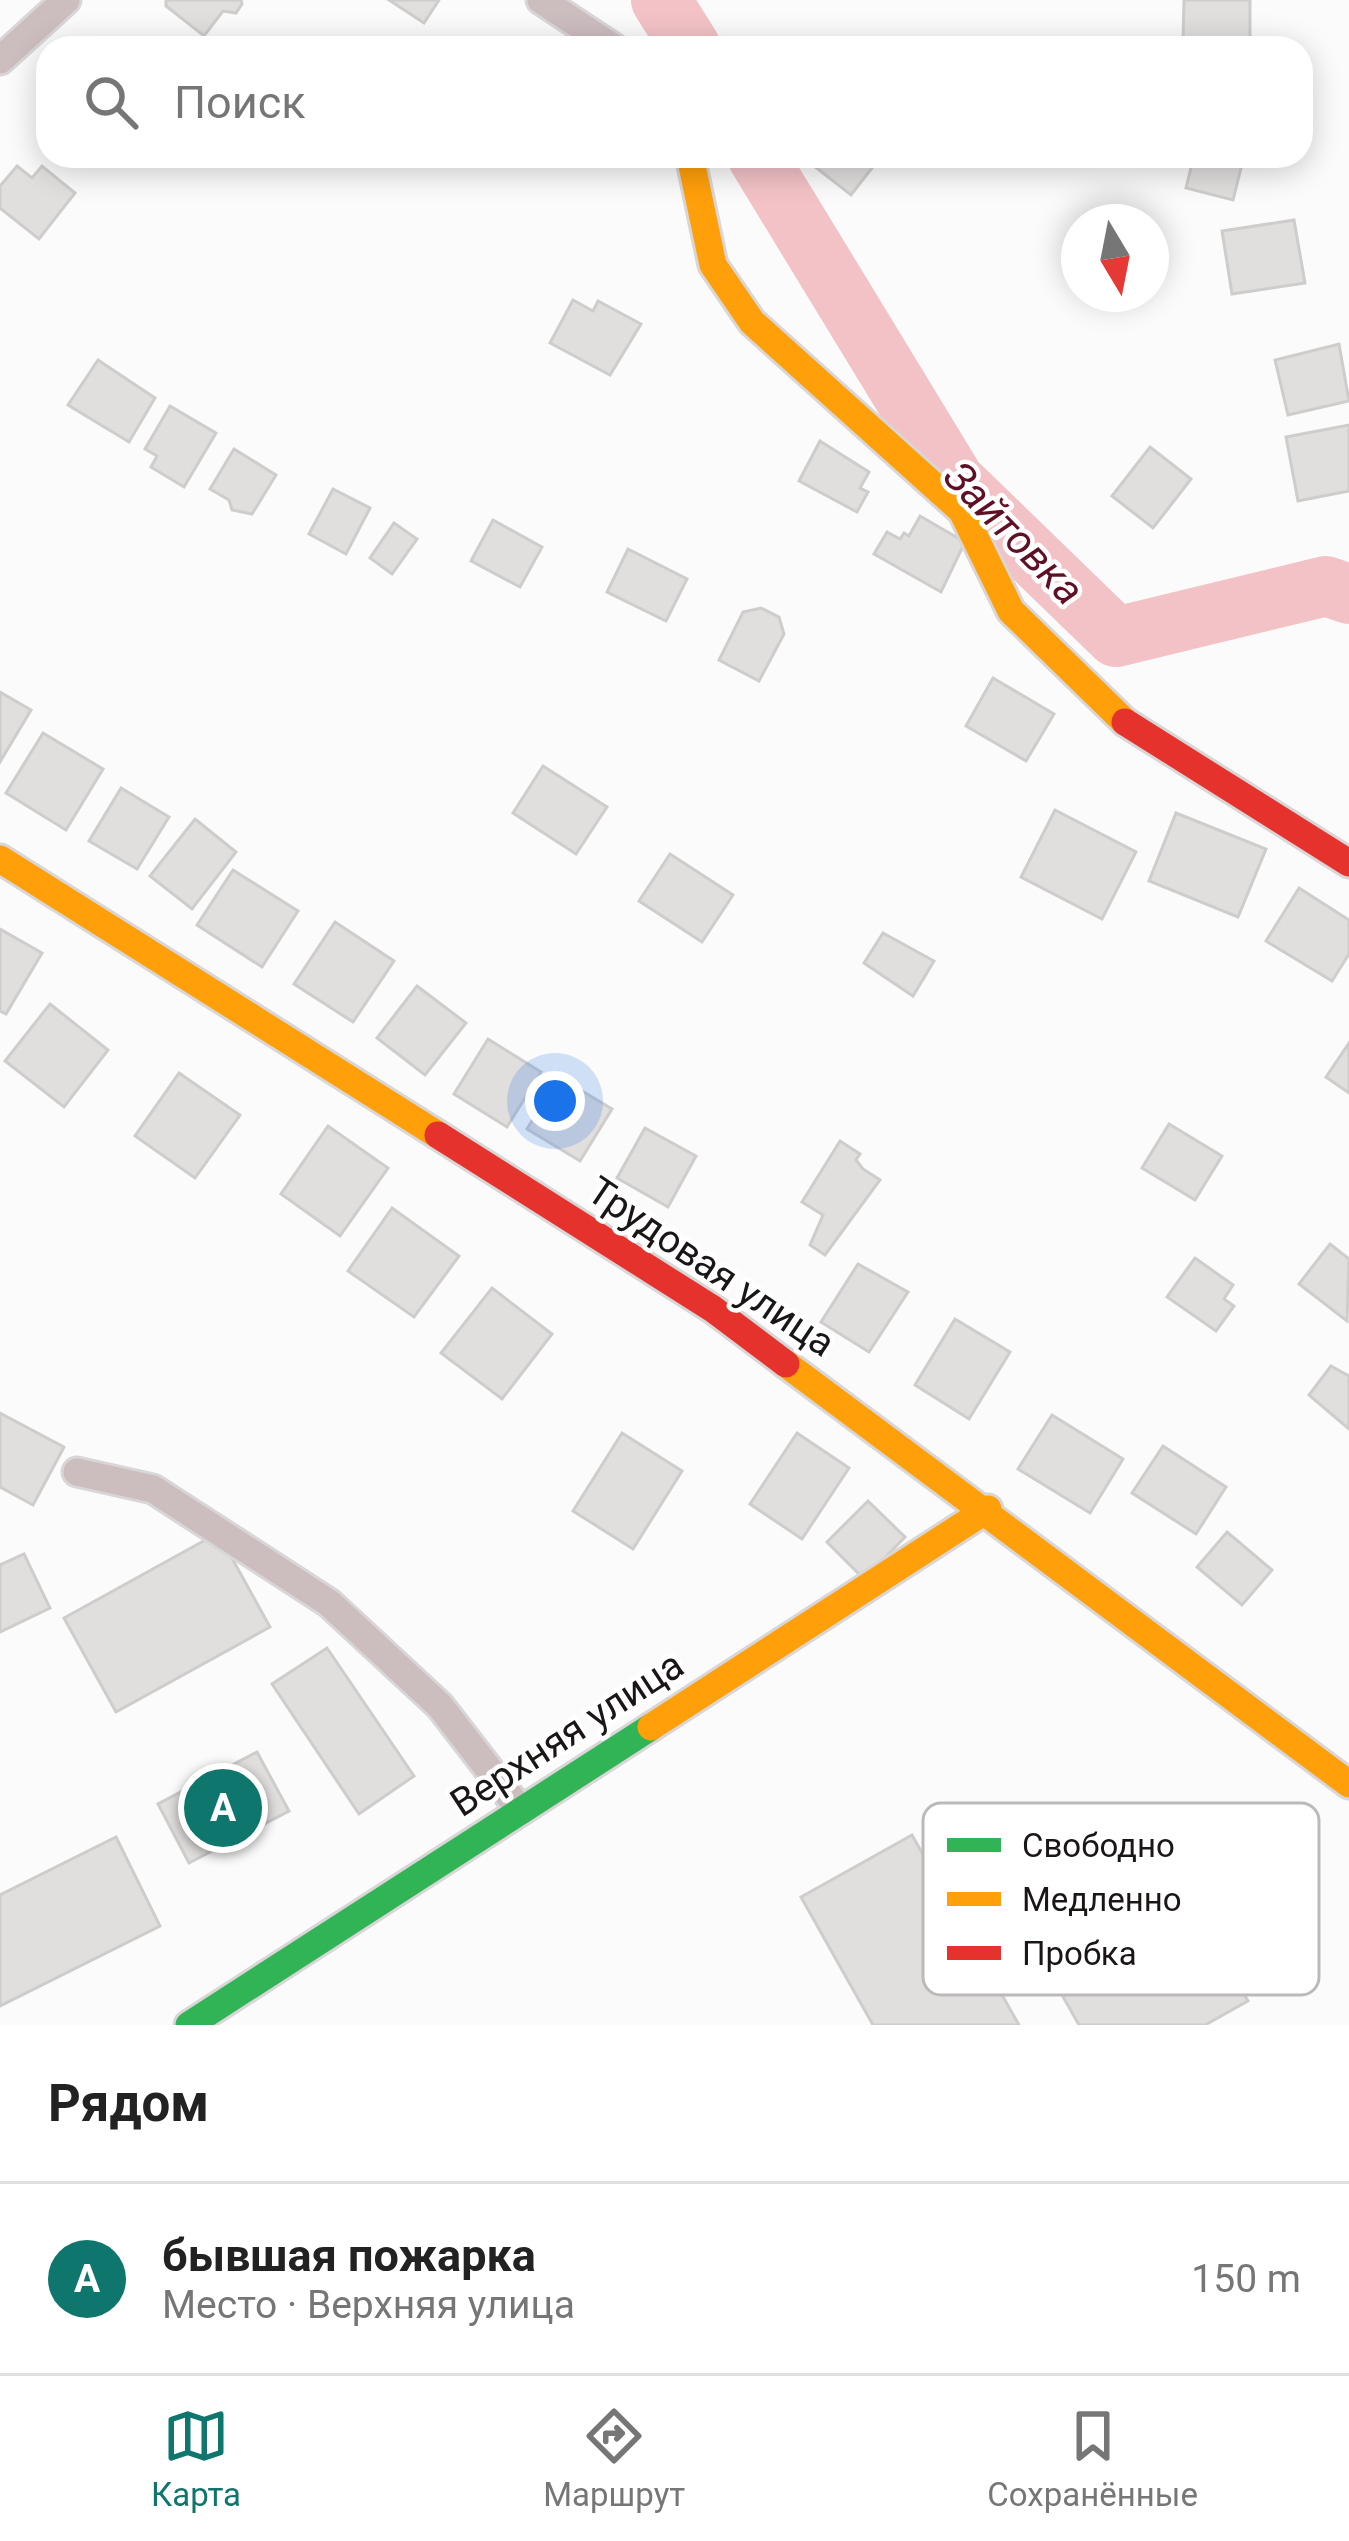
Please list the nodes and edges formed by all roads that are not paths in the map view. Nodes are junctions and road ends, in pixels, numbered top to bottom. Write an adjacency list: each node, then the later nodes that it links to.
1 (66, 0): 4 (street)
2 (541, 0): 3 (street)
3 (596, 36)
4 (0, 60)
5 (693, 168): 7 (street)
6 (0, 859): 9 (street, Трудовая улица)
7 (1349, 863)
8 (77, 1472): 11 (street)
9 (988, 1510): 10 (street, Трудовая улица); 11 (street, Верхняя улица)
10 (1349, 1784)
11 (521, 1811): 12 (street, Верхняя улица)
12 (189, 2025)

